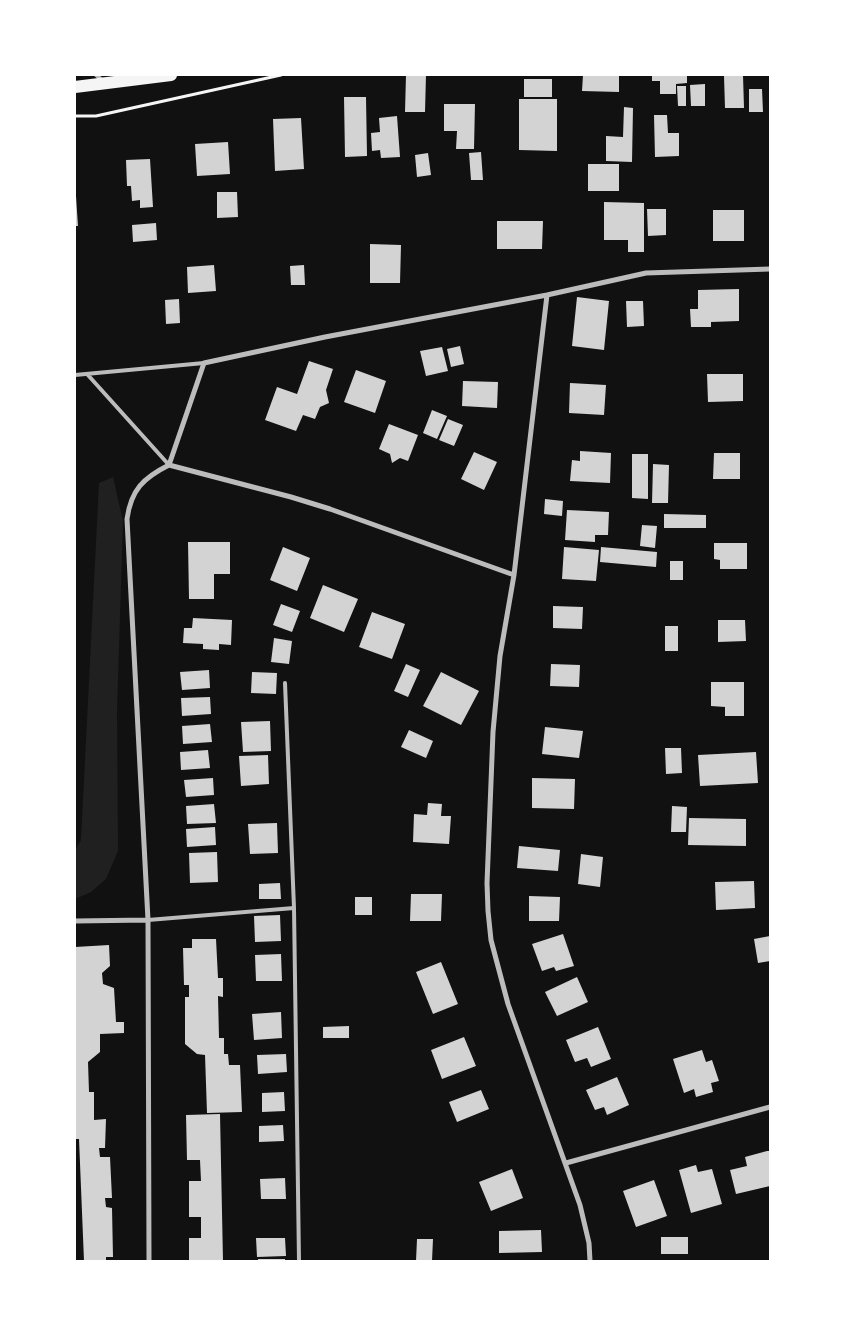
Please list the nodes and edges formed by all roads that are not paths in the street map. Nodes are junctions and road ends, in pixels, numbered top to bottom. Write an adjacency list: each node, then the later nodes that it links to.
1 (171, 75): 2 (main road)
2 (101, 79): 3 (main road)
3 (75, 87)
4 (770, 269): 5 (street)
5 (548, 295): 6 (street); 10 (street)
6 (204, 363): 7 (lane); 9 (street)
7 (87, 374): 8 (lane); 9 (lane)
8 (75, 375)
9 (169, 465): 10 (street); 13 (street)
10 (514, 575): 16 (street)
11 (285, 683): 12 (lane)
12 (294, 908): 13 (lane); 18 (lane)
13 (148, 920): 14 (street); 17 (street)
14 (75, 921)
15 (770, 1107): 16 (street)
16 (566, 1163): 19 (street)
17 (149, 1261)
18 (299, 1261)
19 (590, 1261)

